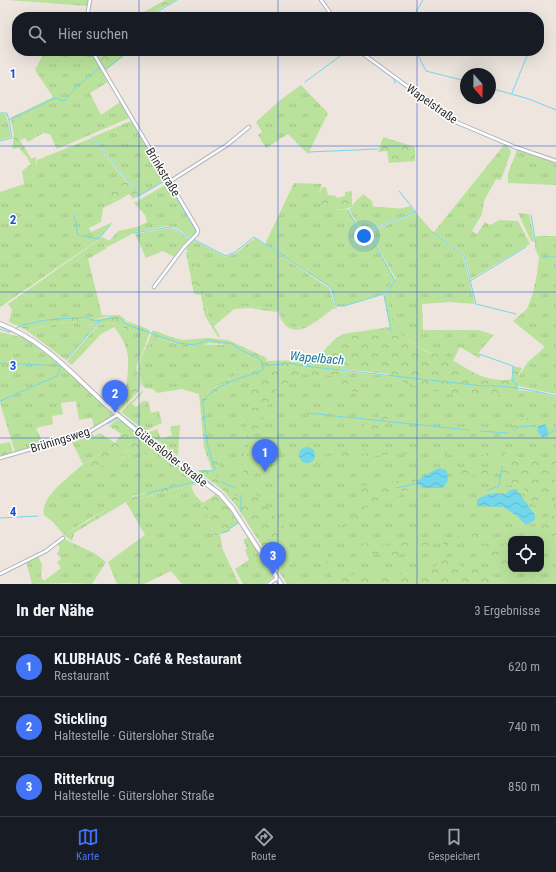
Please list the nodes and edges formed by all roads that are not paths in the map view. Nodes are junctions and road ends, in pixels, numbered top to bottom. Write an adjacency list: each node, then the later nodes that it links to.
1 (90, 0): 3 (street)
2 (321, 0): 4 (street)
3 (88, 12)
4 (329, 12)
5 (95, 56): 9 (street, Brinkstraße)
6 (366, 56): 8 (street, Wapelstraße)
7 (249, 127): 9 (street)
8 (556, 161)
9 (169, 182): 10 (street, Brinkstraße)
10 (154, 287)
11 (0, 324): 12 (main road, Gütersloher Straße)
12 (117, 415): 13 (street, Brüningsweg); 16 (main road, Gütersloher Straße)
13 (0, 458)
14 (64, 538): 15 (street)
15 (0, 574)
16 (277, 578): 17 (street); 18 (main road, Gütersloher Straße)
17 (269, 584)
18 (281, 584)

